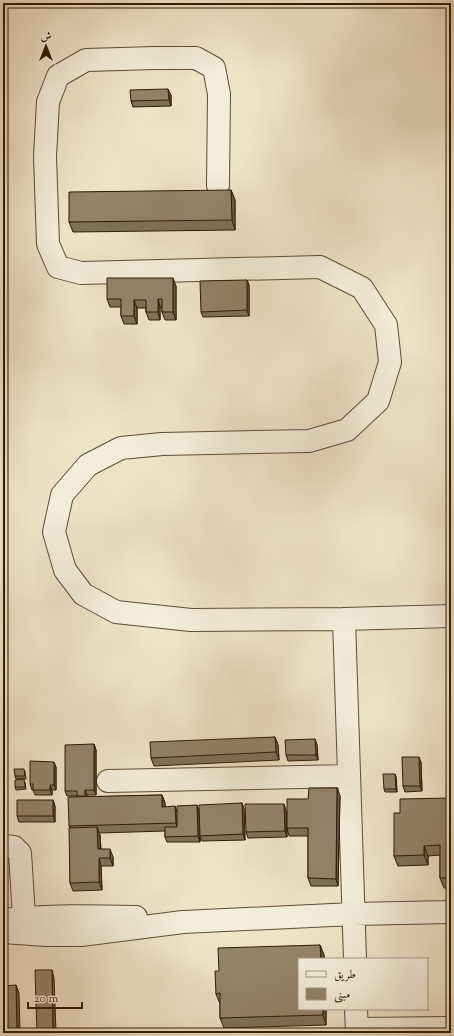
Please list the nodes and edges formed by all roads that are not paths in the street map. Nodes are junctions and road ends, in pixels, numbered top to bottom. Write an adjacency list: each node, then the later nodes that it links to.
1 (218, 184): 3 (lane)
2 (451, 616): 3 (lane)
3 (344, 619): 4 (lane)
4 (349, 776): 5 (lane); 8 (lane)
5 (108, 781)
6 (3, 846): 9 (lane)
7 (451, 912): 8 (lane)
8 (353, 914): 10 (lane); 12 (lane)
9 (13, 918): 10 (lane)
10 (183, 922): 11 (lane)
11 (3, 932)
12 (355, 958)
13 (357, 1024): 14 (lane)
14 (451, 1028)

